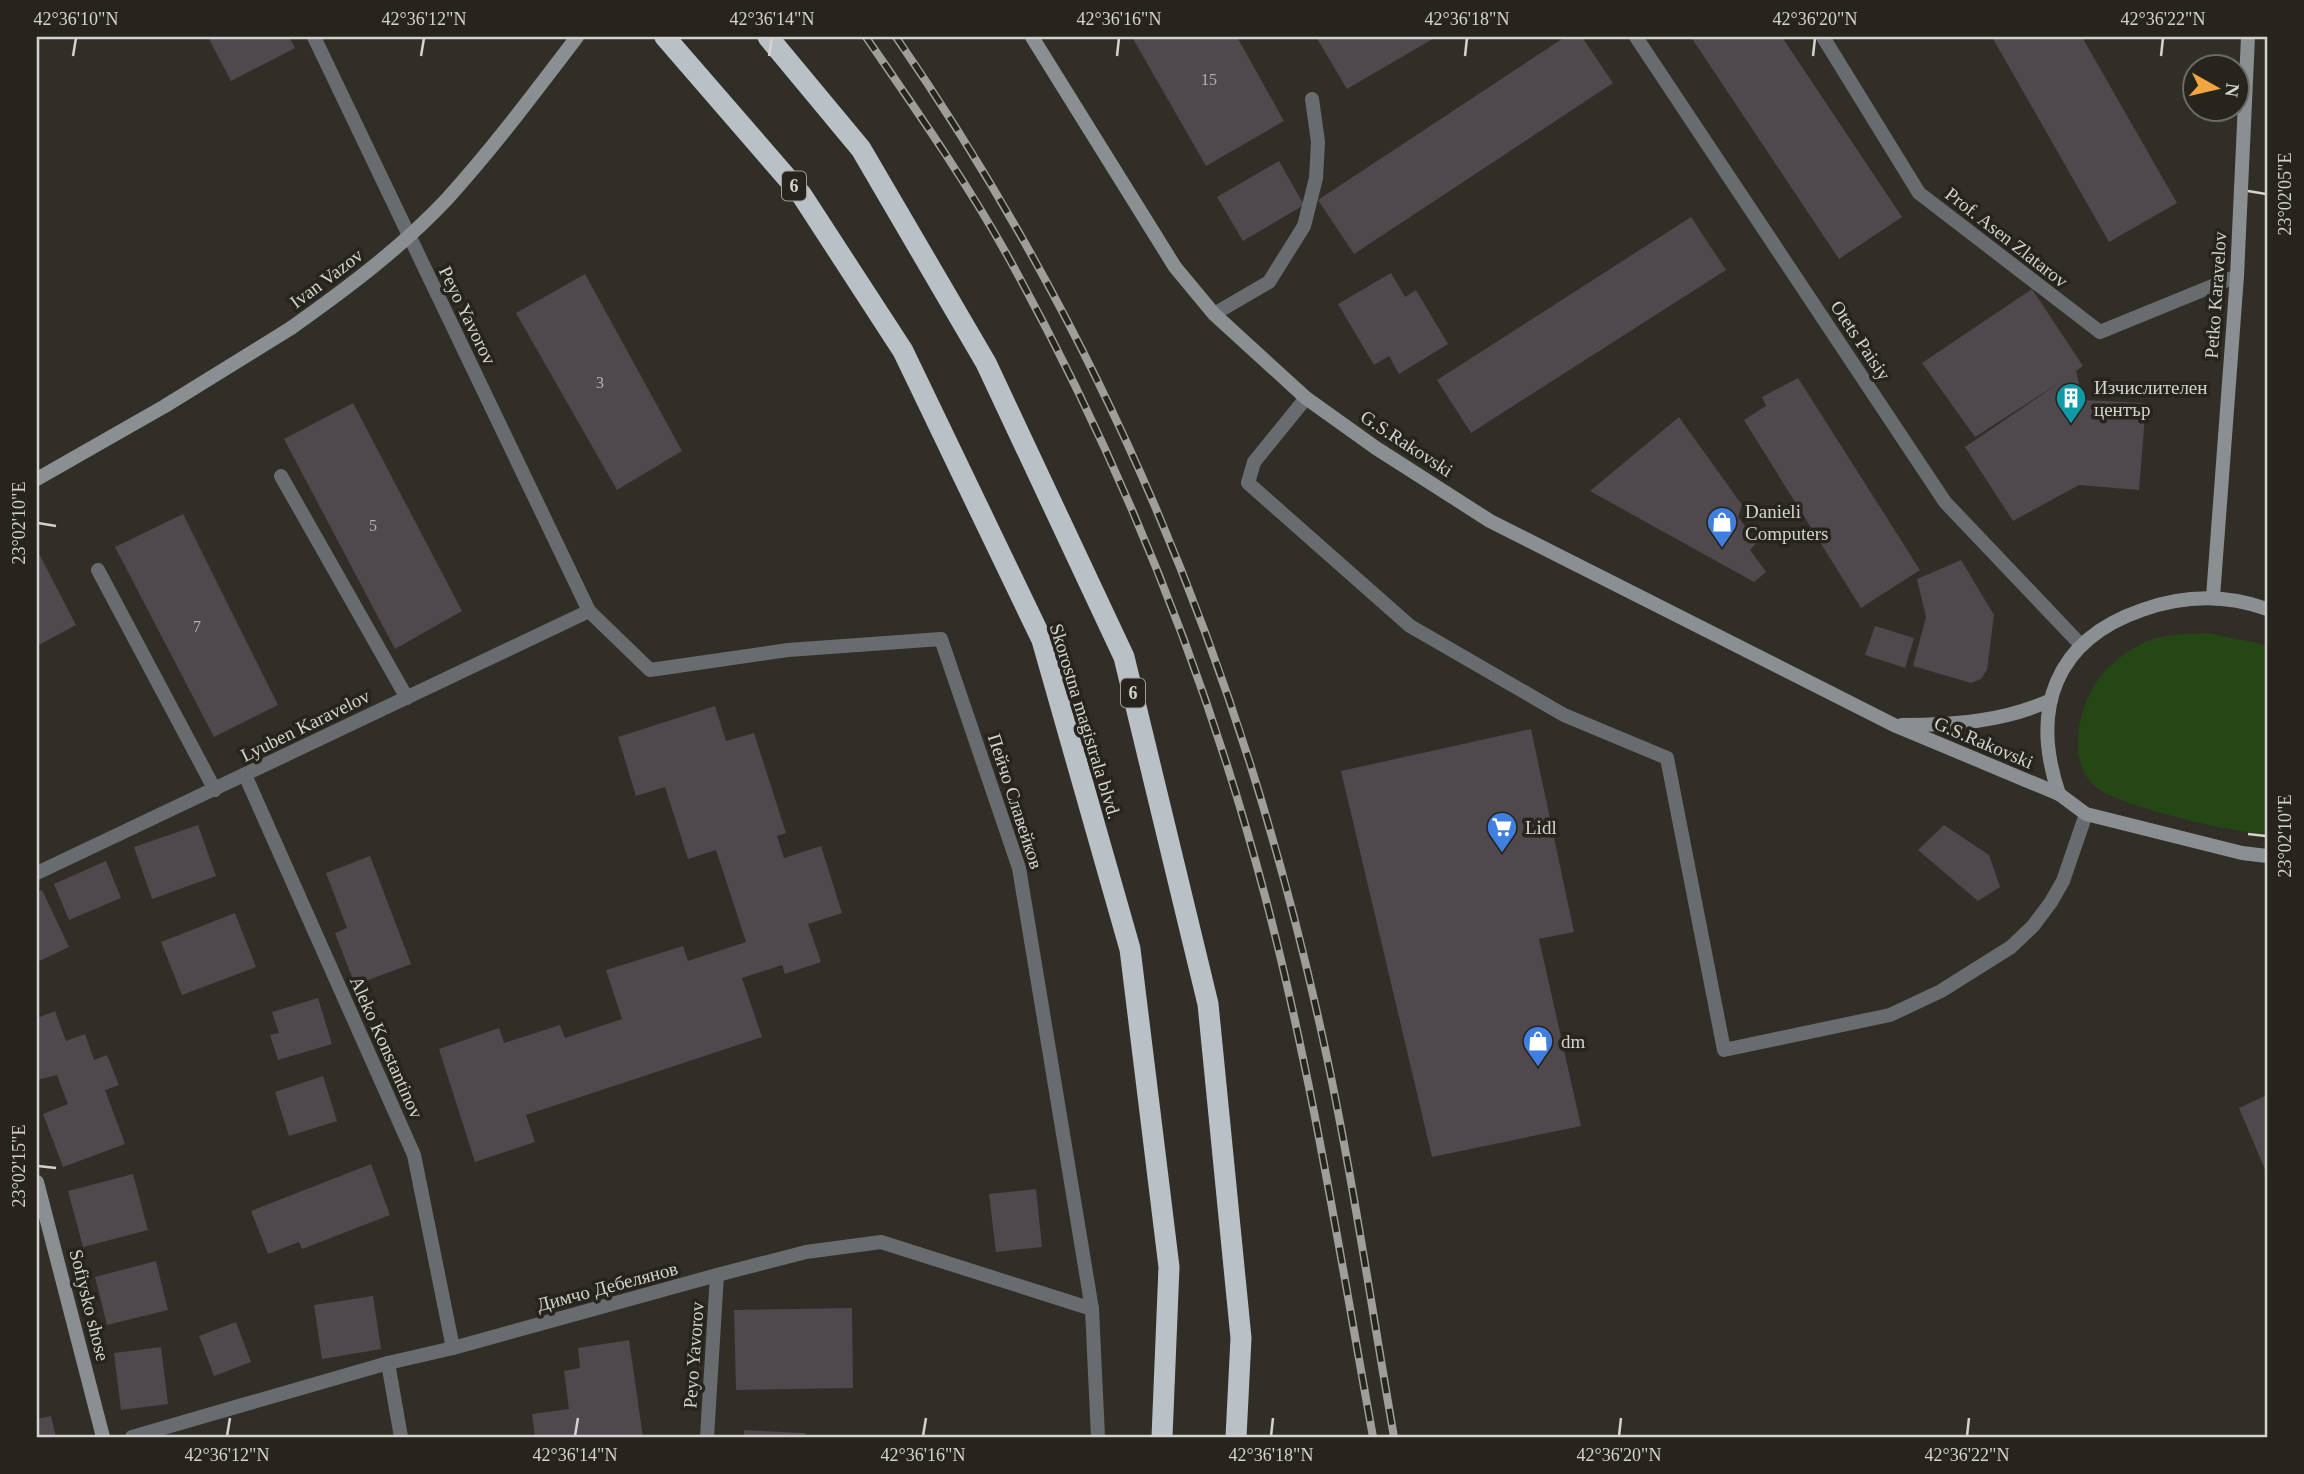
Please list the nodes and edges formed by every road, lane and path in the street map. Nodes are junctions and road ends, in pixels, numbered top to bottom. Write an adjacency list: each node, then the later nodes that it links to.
1 (314, 37): 18 (street, Peyo Yavorov)
2 (577, 37): 14 (main road, Ivan Vazov, bridge)
3 (665, 37): 40 (highway, Skorostna magistrala blvd. / 6)
4 (768, 37): 41 (highway, 6)
5 (1032, 37): 11 (main road, G.S.Rakovski)
6 (1636, 37): 19 (street, Otets Paisiy)
7 (1823, 37): 10 (street, Prof. Asen Zlatarov)
8 (2248, 37): 10 (main road, Petko Karavelov)
9 (1312, 99): 11 (street)
10 (2237, 276): 16 (main road, Petko Karavelov)
11 (1214, 314): 12 (main road, G.S.Rakovski)
12 (1306, 398): 22 (main road, G.S.Rakovski); 26 (street)
13 (281, 475): 20 (street)
14 (37, 478)
15 (98, 570): 24 (street)
16 (2213, 597): 17 (main road); 19 (main road)
17 (2267, 609)
18 (589, 611): 20 (street, Lyuben Karavelov); 32 (street, Пейчо Славейков)
19 (2080, 644): 21 (main road)
20 (407, 698): 23 (street, Lyuben Karavelov)
21 (2050, 700): 22 (main road, G.S.Rakovski); 25 (main road)
22 (1894, 725): 25 (main road, G.S.Rakovski)
23 (246, 775): 24 (street, Lyuben Karavelov); 33 (street, Aleko Konstantinov)
24 (215, 790): 28 (street, Lyuben Karavelov)
25 (2059, 794): 26 (main road, G.S.Rakovski)
26 (2086, 814): 27 (main road)
27 (2267, 856)
28 (37, 873)
29 (37, 1182): 30 (main road, Sofiysko shose)
30 (42, 1217): 35 (main road, Sofiysko shose)
31 (718, 1275): 32 (street, Димчо Дебелянов); 33 (street, Димчо Дебелянов); 38 (street, Peyo Yavorov)
32 (1092, 1309): 39 (street, Пейчо Славейков)
33 (453, 1348): 34 (street, Димчо Дебелянов)
34 (388, 1363): 36 (street, Димчо Дебелянов); 37 (street)
35 (103, 1437)
36 (132, 1437)
37 (401, 1437)
38 (707, 1437)
39 (1098, 1437)
40 (1162, 1437)
41 (1236, 1437)

